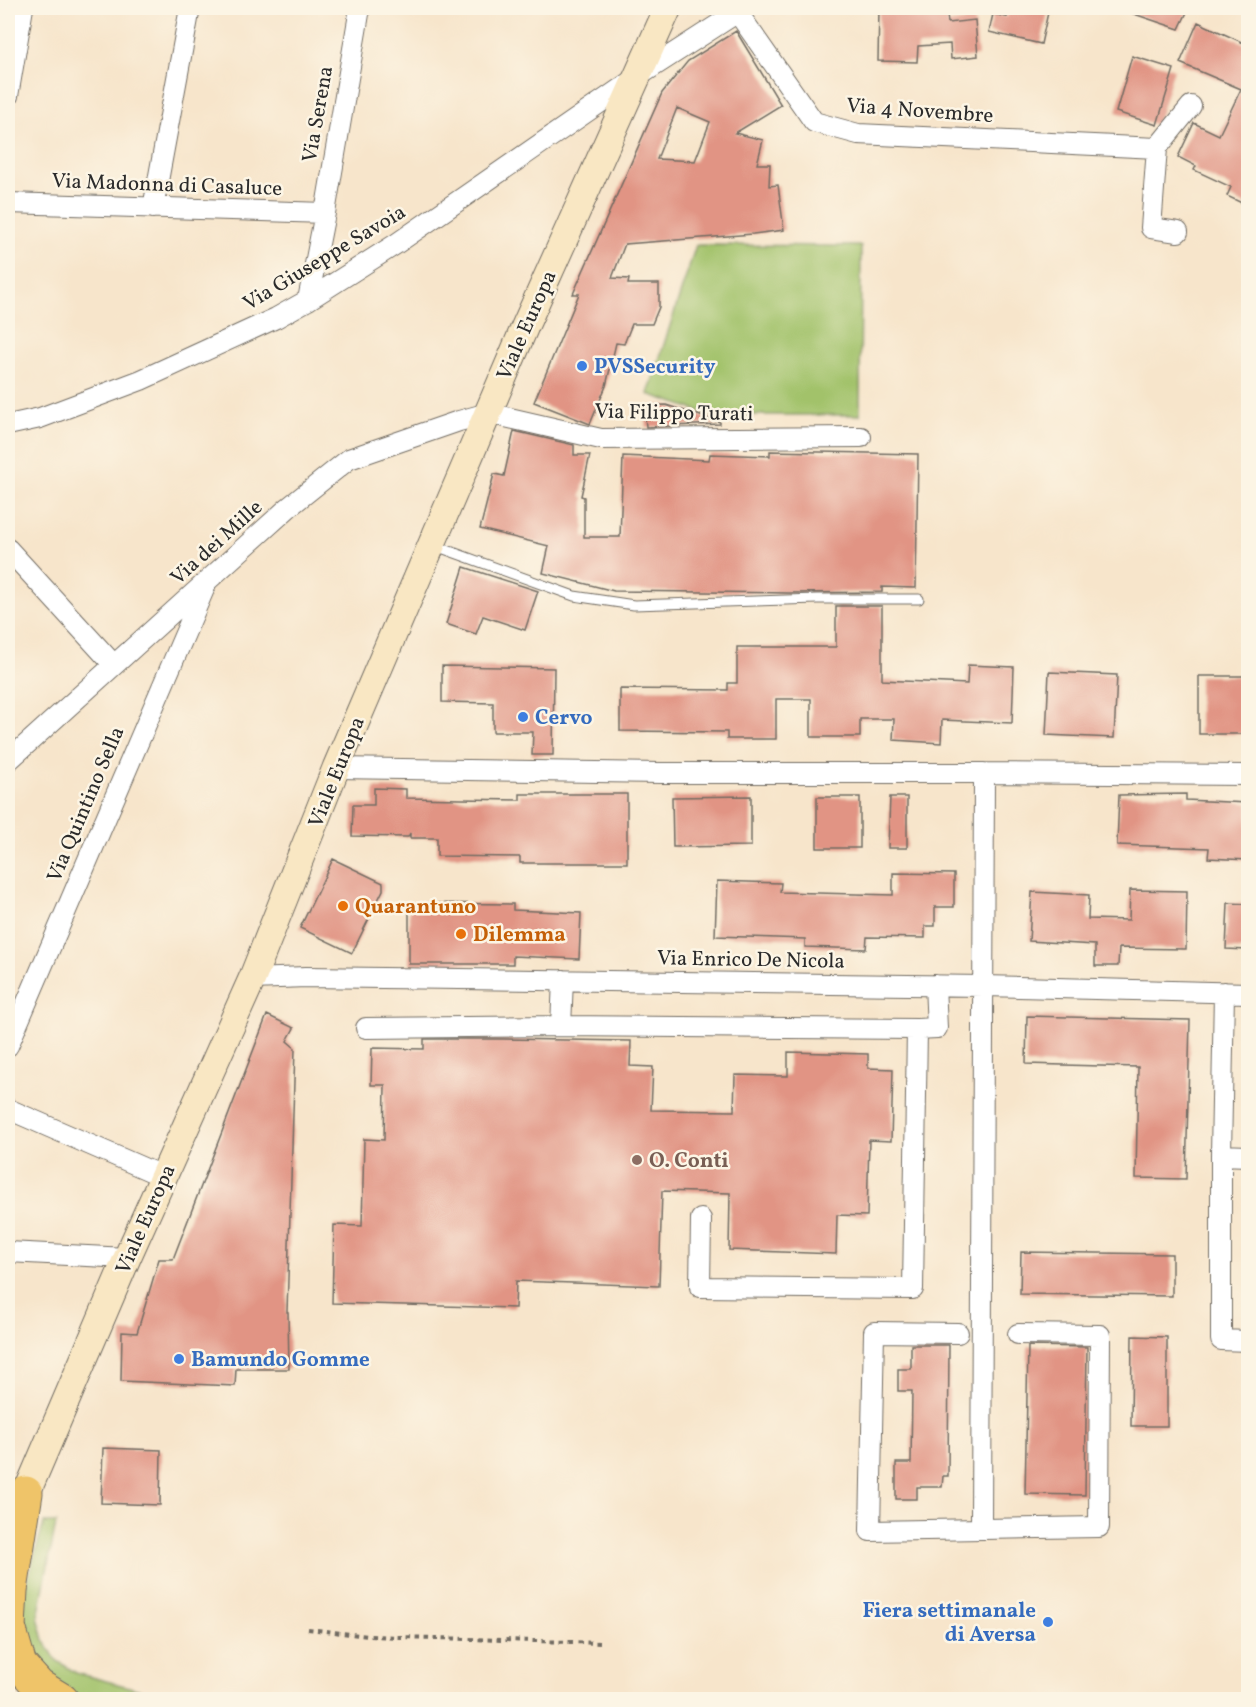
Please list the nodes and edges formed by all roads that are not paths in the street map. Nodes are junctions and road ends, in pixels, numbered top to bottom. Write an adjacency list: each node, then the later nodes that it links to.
1 (24, 8): 7 (street)
2 (190, 8): 11 (street)
3 (360, 8): 12 (street, Via Serena)
4 (668, 8): 6 (main road, Viale Europa)
5 (741, 10): 6 (street, Via Giuseppe Savoia); 9 (street, Via 4 Novembre)
6 (638, 77): 14 (street, Via Giuseppe Savoia); 15 (main road, Viale Europa)
7 (8, 96)
8 (1191, 106): 9 (street)
9 (1157, 148): 13 (street)
10 (8, 203): 11 (street, Via Madonna di Casaluce)
11 (153, 208): 12 (street, Via Madonna di Casaluce)
12 (325, 213): 14 (street, Via Serena)
13 (1178, 232)
14 (308, 300): 16 (street, Via Giuseppe Savoia)
15 (488, 413): 17 (street, Via Filippo Turati); 18 (main road, Viale Europa); 20 (street, Via dei Mille)
16 (8, 425)
17 (861, 437)
18 (432, 545): 21 (lane); 24 (main road, Viale Europa)
19 (8, 549): 22 (street)
20 (207, 581): 22 (street, Via dei Mille); 36 (street, Via Quintino Sella)
21 (919, 599)
22 (114, 665): 23 (street, Via dei Mille)
23 (8, 761)
24 (336, 768): 25 (street); 27 (main road, Viale Europa)
25 (984, 773): 26 (street); 30 (street)
26 (1248, 775)
27 (252, 979): 28 (street, Via Enrico De Nicola); 40 (main road, Viale Europa)
28 (563, 980): 29 (street, Via Enrico De Nicola); 33 (street)
29 (936, 985): 30 (street, Via Enrico De Nicola); 35 (street)
30 (984, 986): 31 (street, Via Enrico De Nicola); 48 (street)
31 (1224, 992): 32 (street, Via Enrico De Nicola); 38 (street)
32 (1248, 993)
33 (561, 1026): 34 (street); 35 (street)
34 (366, 1028)
35 (917, 1029): 41 (street)
36 (8, 1046)
37 (8, 1109): 40 (street)
38 (1221, 1155): 39 (street); 46 (street)
39 (1248, 1156)
40 (164, 1177): 43 (main road, Viale Europa)
41 (701, 1219)
42 (8, 1252): 43 (street)
43 (127, 1258): 47 (main road, Viale Europa)
44 (958, 1333): 48 (street)
45 (1018, 1334): 48 (street)
46 (1248, 1341)
47 (26, 1493): 49 (main road, Viale Europa); 51 (highway)
48 (981, 1529)
49 (8, 1539)
50 (8, 1674): 51 (highway)
51 (51, 1693)

